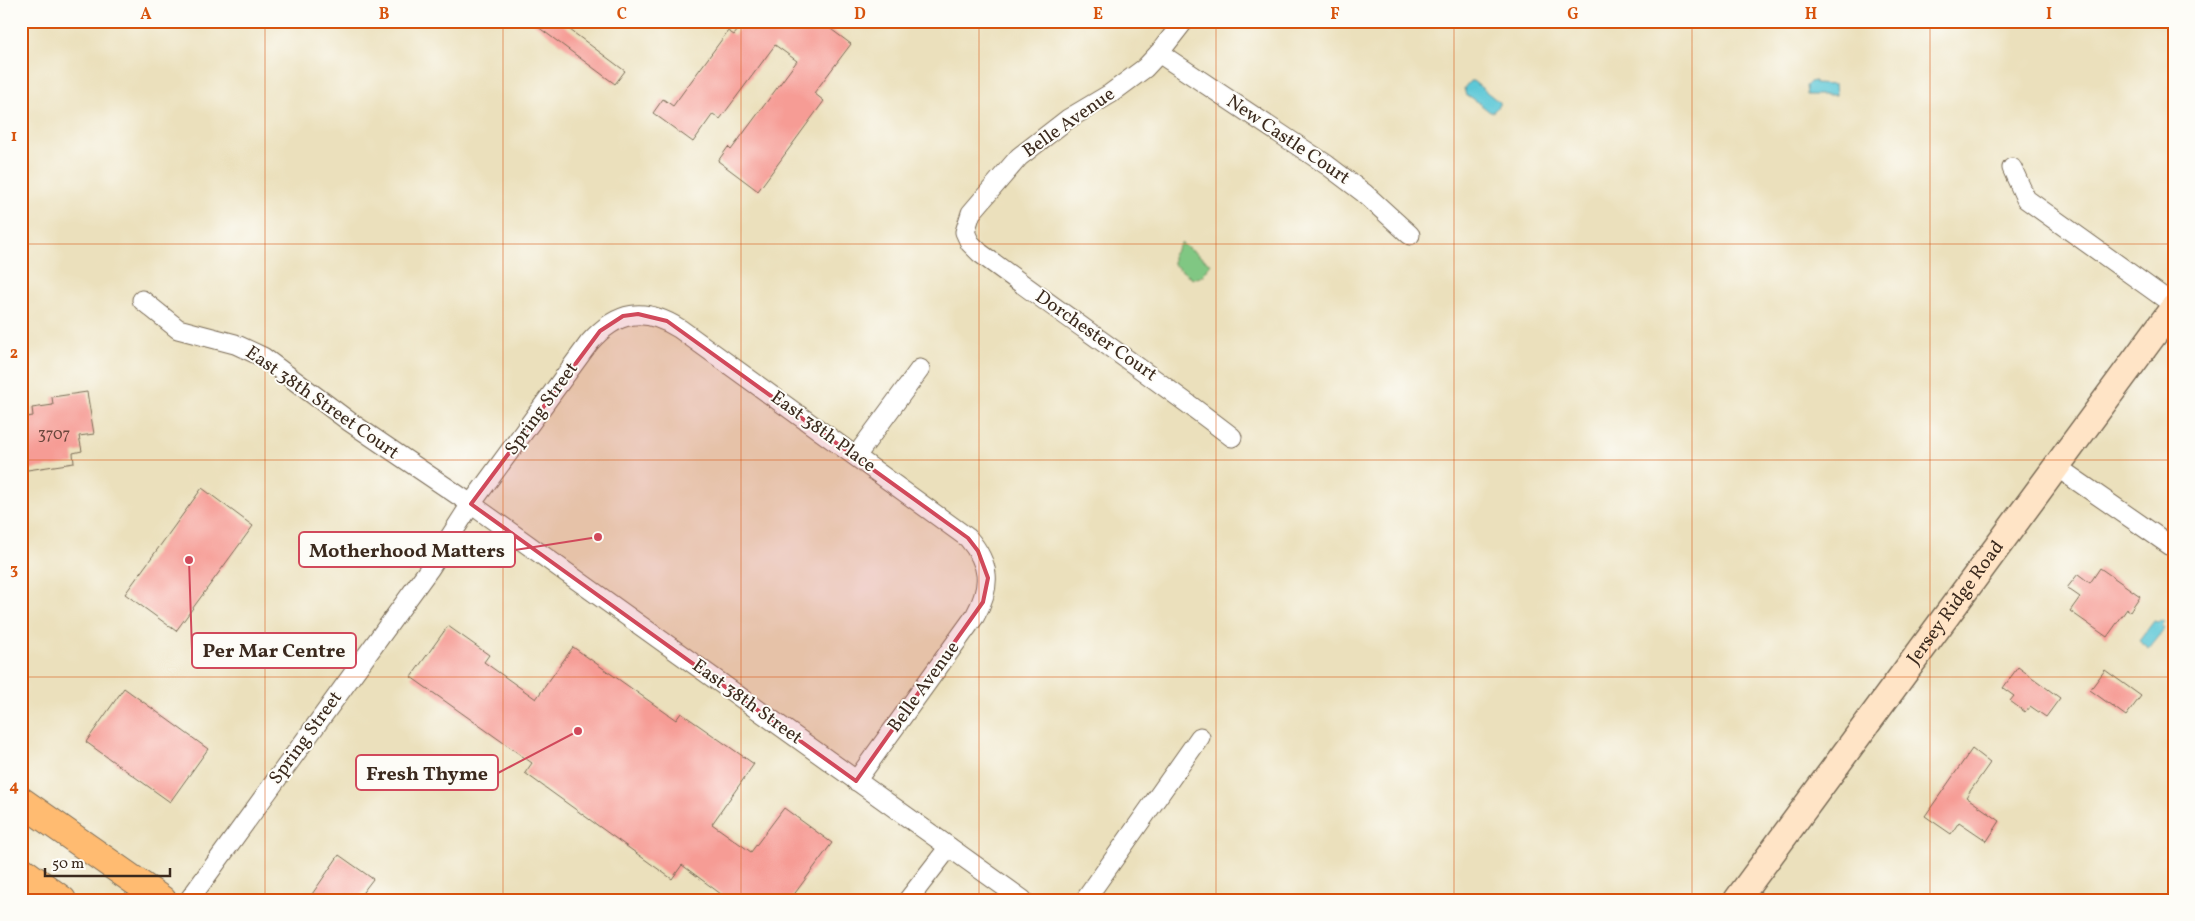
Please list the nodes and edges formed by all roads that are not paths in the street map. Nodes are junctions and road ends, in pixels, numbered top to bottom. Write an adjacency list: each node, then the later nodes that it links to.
1 (1184, 21): 2 (street, Belle Avenue)
2 (1160, 53): 4 (street, Belle Avenue); 5 (street, New Castle Court)
3 (2012, 168): 7 (street)
4 (965, 232): 10 (street, Dorchester Court)
5 (1410, 235)
6 (142, 300): 13 (street, East 38th Street Court)
7 (2174, 306): 12 (main road, Jersey Ridge Road)
8 (623, 316): 11 (street, East 38th Place); 13 (street, Spring Street)
9 (920, 369): 11 (street)
10 (1232, 437)
11 (856, 456): 15 (street, East 38th Place)
12 (2057, 467): 14 (street); 27 (main road, Jersey Ridge Road)
13 (472, 504): 17 (street, East 38th Street); 23 (street, Spring Street)
14 (2174, 548)
15 (986, 590): 17 (street, Belle Avenue)
16 (1200, 738): 26 (street)
17 (856, 780): 19 (street, East 38th Street)
18 (21, 800): 22 (main road)
19 (949, 846): 24 (street); 25 (street, East 38th Street)
20 (21, 870): 21 (main road)
21 (62, 900)
22 (162, 900)
23 (188, 900)
24 (908, 900)
25 (1023, 900)
26 (1086, 900)
27 (1737, 900)

